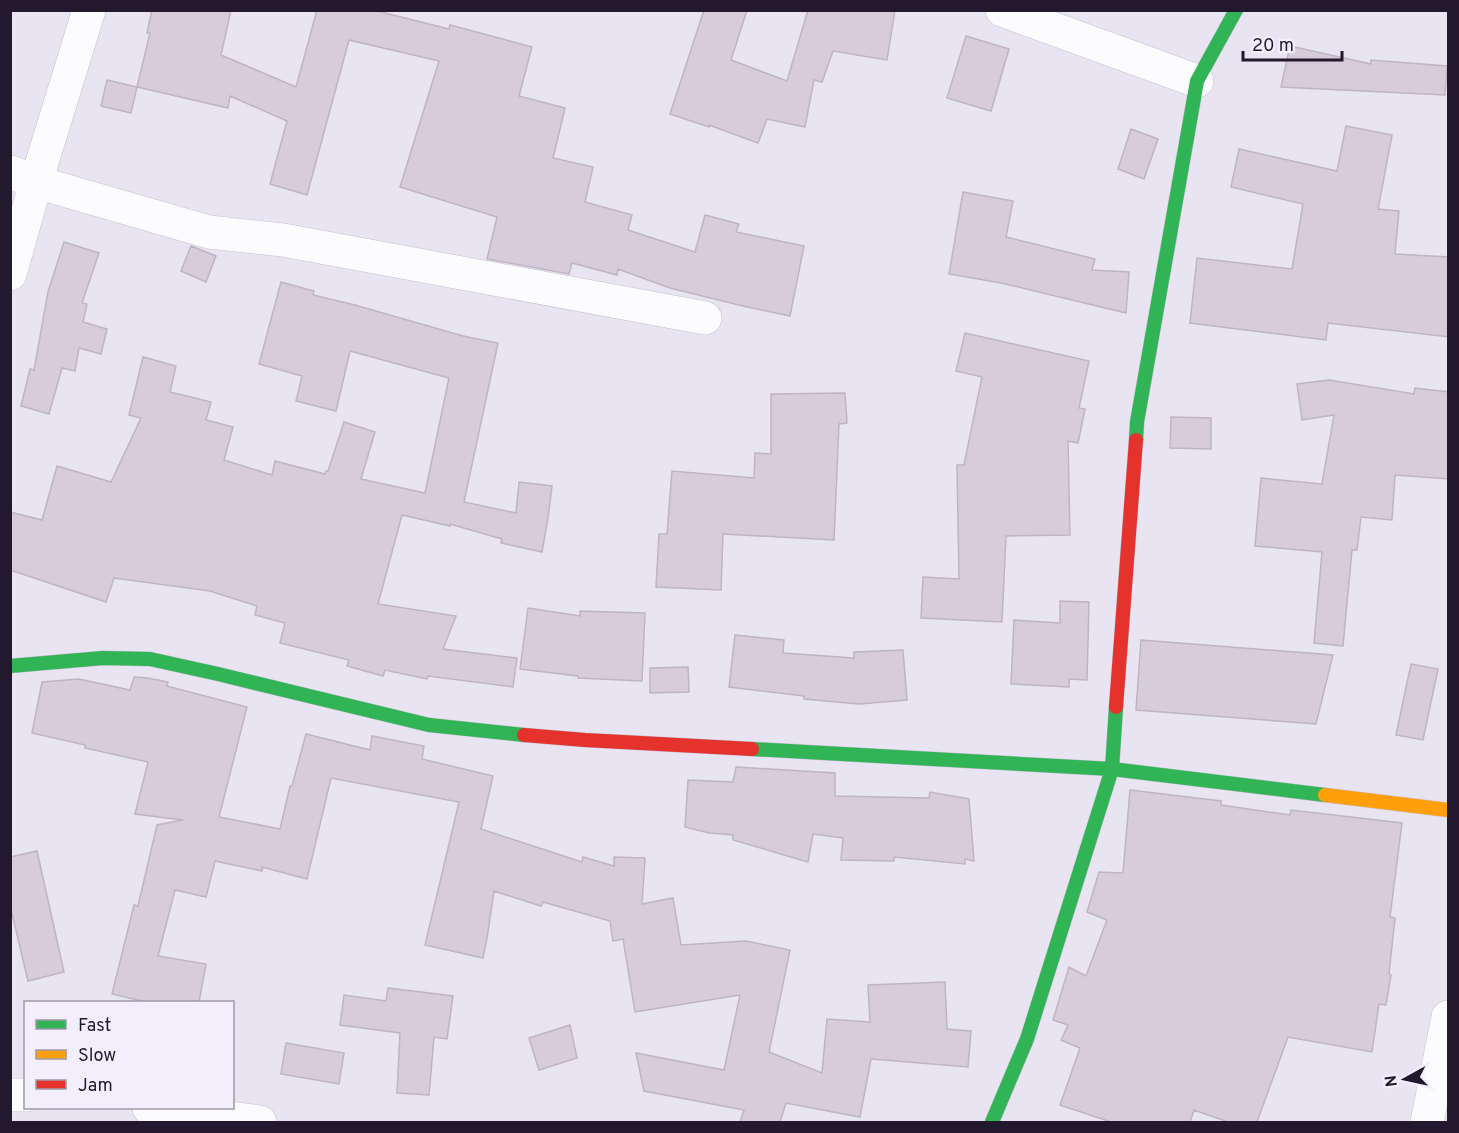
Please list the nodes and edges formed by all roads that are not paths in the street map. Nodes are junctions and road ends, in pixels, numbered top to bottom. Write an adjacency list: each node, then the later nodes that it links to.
1 (89, 10): 5 (street)
2 (1002, 10): 4 (street)
3 (1236, 10): 4 (street)
4 (1197, 81): 9 (street)
5 (23, 177): 6 (street); 7 (street)
6 (10, 274)
7 (705, 318)
8 (10, 666): 9 (street)
9 (1112, 768): 10 (street); 14 (street)
10 (1449, 810)
11 (1449, 1017): 15 (street)
12 (164, 1109): 13 (street)
13 (260, 1122)
14 (992, 1122)
15 (1427, 1122)

